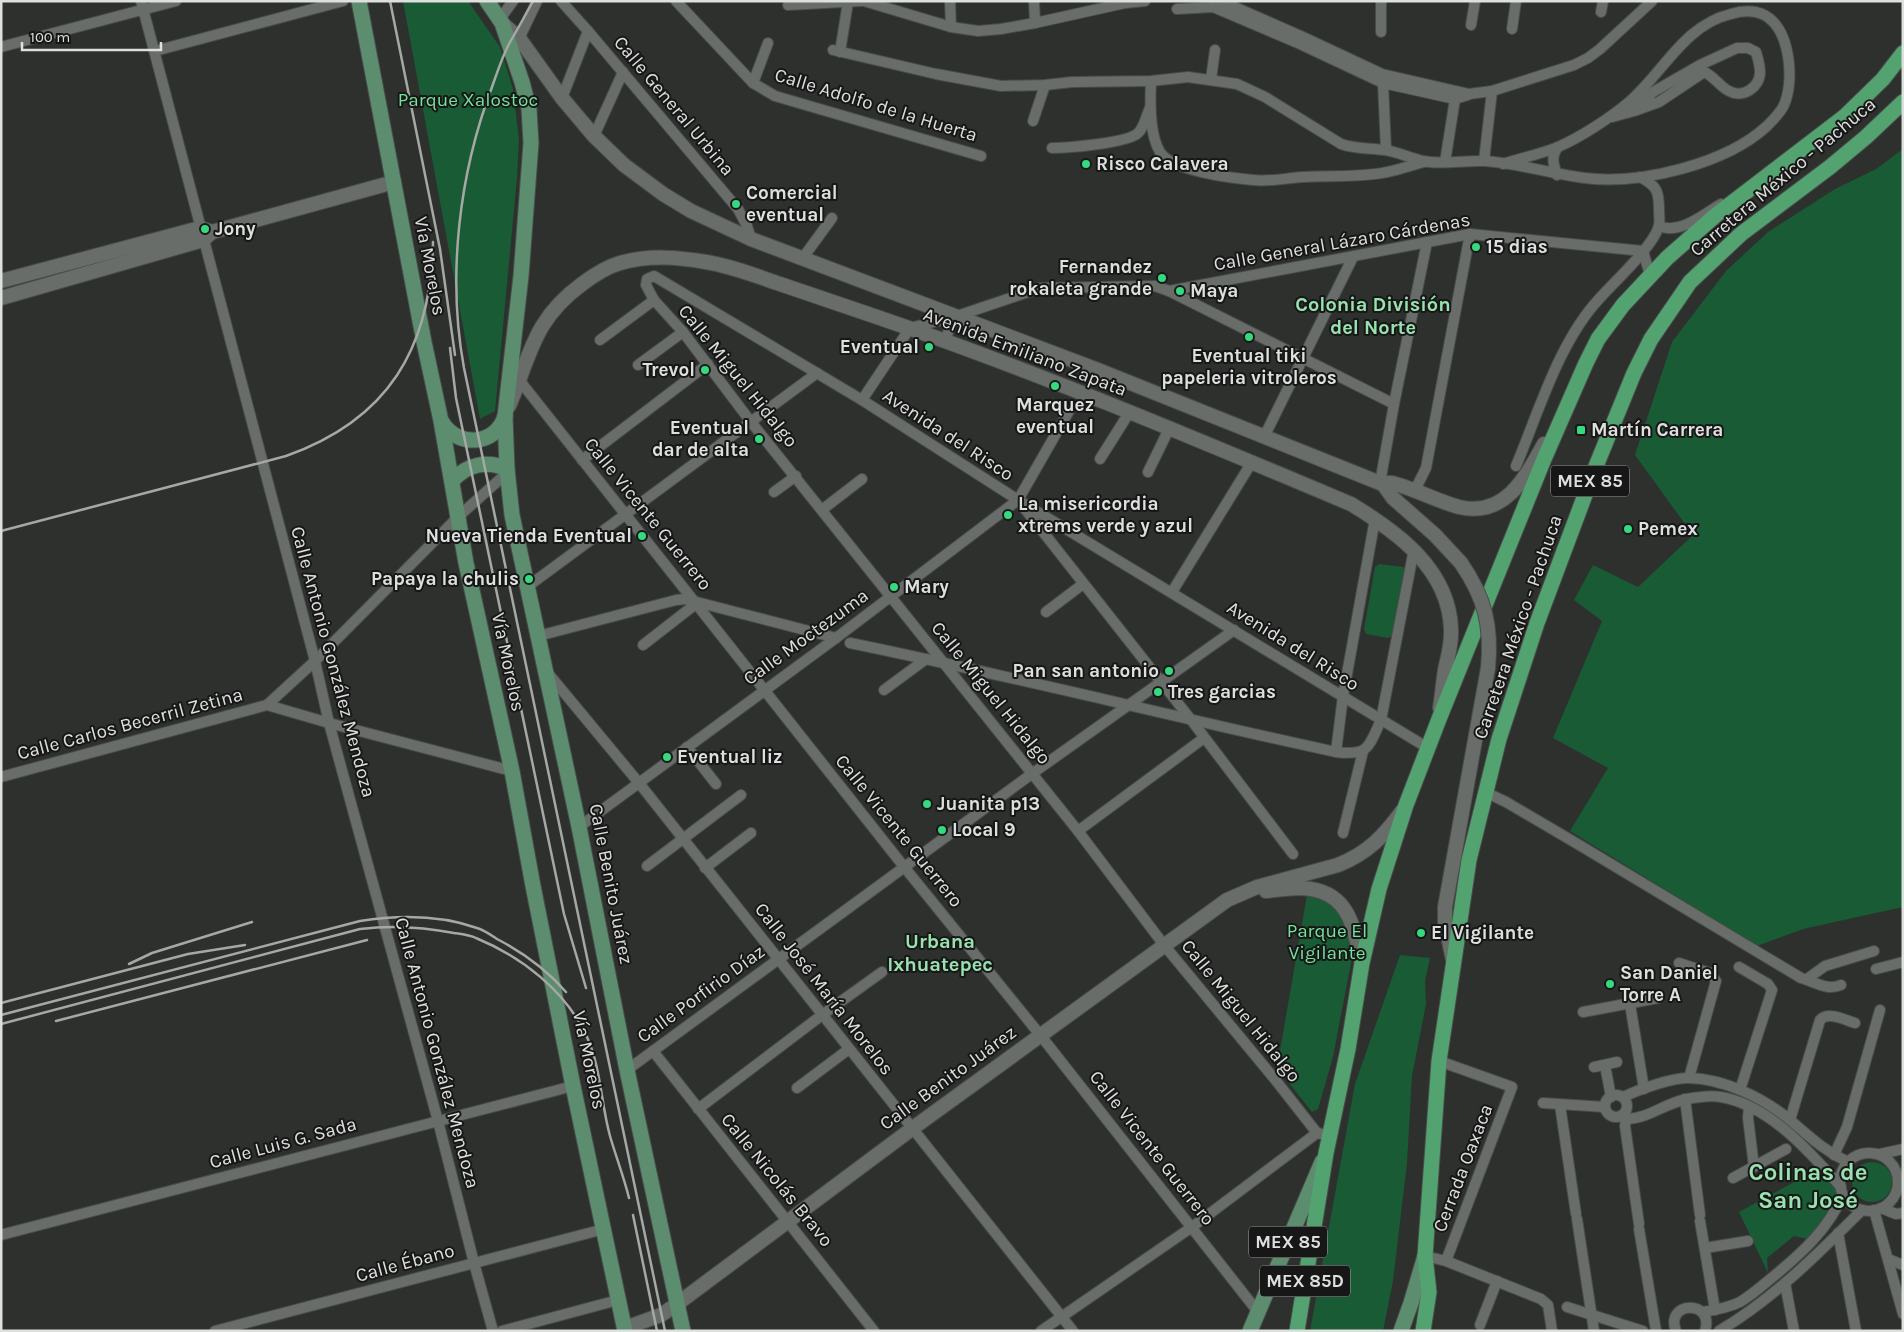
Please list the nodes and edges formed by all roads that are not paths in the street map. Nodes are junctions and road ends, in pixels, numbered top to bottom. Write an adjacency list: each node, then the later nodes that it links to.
1 (176, 1): 21 (street)
2 (343, 1): 36 (street)
3 (359, 1): 66 (main road, Vía Morelos)
4 (488, 1): 25 (main road)
5 (513, 1): 25 (street)
6 (537, 1): 32 (street)
7 (561, 1): 30 (street, Calle General Urbina)
8 (676, 1): 42 (street, Calle Adolfo de la Huerta)
9 (862, 1): 19 (street); 28 (street)
10 (950, 1): 28 (street)
11 (1034, 1): 26 (street)
12 (1145, 1): 20 (street)
13 (1221, 1): 46 (street)
14 (1381, 1): 31 (street)
15 (1475, 1): 27 (street)
16 (1516, 1): 29 (street)
17 (1603, 1): 24 (street)
18 (1652, 1): 45 (street)
19 (848, 2): 22 (street); 44 (street)
20 (1125, 2): 26 (street)
21 (142, 5): 34 (street); 36 (street, Calle Antonio González Mendoza)
22 (788, 6)
23 (1177, 9): 43 (street)
24 (1601, 12)
25 (501, 21): 32 (main road, Avenida Emiliano Zapata); 37 (main road)
26 (1035, 23): 28 (street)
27 (1471, 25)
28 (951, 27)
29 (1512, 29)
30 (588, 31): 39 (street, Calle General Urbina); 47 (street)
31 (1381, 32)
32 (519, 38): 37 (street); 47 (main road, Avenida Emiliano Zapata)
33 (768, 43): 42 (street)
34 (1, 47)
35 (1215, 50): 40 (street)
36 (155, 51): 70 (street, Calle Antonio González Mendoza)
37 (512, 53): 92 (main road)
38 (1903, 53): 67 (highway, Carretera México - Pachuca / MEX 85)
39 (623, 72): 54 (street); 72 (street, Calle General Urbina)
40 (1211, 80): 41 (street); 57 (street)
41 (1151, 81): 44 (street); 50 (street)
42 (753, 82): 58 (street, Calle Adolfo de la Huerta)
43 (1383, 83): 48 (street); 57 (street)
44 (1045, 85): 53 (street)
45 (1492, 91): 46 (street); 60 (street)
46 (1469, 94): 48 (street)
47 (562, 98): 54 (main road, Avenida Emiliano Zapata)
48 (1455, 99): 61 (street)
49 (1903, 102): 156 (highway, Carretera México - Pachuca / MEX 85)
50 (1150, 108): 56 (street); 59 (street)
51 (1634, 111): 51 (street); 52 (street)
52 (1604, 119): 55 (street); 64 (street)
53 (1033, 120)
54 (594, 136): 72 (main road, Avenida Emiliano Zapata)
55 (1558, 147): 62 (street); 63 (street)
56 (1052, 148)
57 (1386, 150): 59 (street)
58 (982, 156)
59 (1425, 161): 61 (street)
60 (1484, 161): 61 (street); 62 (street)
61 (1445, 162): 65 (street)
62 (1503, 164): 63 (street)
63 (1557, 175): 64 (street)
64 (1640, 177): 69 (street)
65 (1319, 181)
66 (394, 182): 70 (main road); 99 (main road, Vía Morelos)
67 (1754, 185): 69 (street); 77 (highway, Carretera México - Pachuca / MEX 85)
68 (832, 218): 76 (street)
69 (1659, 226): 74 (street)
70 (205, 233): 79 (main road); 81 (main road); 133 (street, Calle Antonio González Mendoza)
71 (1470, 234): 73 (street, Calle General Lázaro Cárdenas); 74 (street, Calle General Lázaro Cárdenas); 113 (street)
72 (750, 239): 76 (main road, Avenida Emiliano Zapata)
73 (1427, 242): 75 (street, Calle General Lázaro Cárdenas); 95 (street)
74 (1643, 251): 77 (street); 106 (street)
75 (1353, 257): 80 (street, Calle General Lázaro Cárdenas); 88 (street)
76 (802, 259): 83 (main road, Avenida Emiliano Zapata)
77 (1650, 275): 94 (highway, Carretera México - Pachuca / MEX 85)
78 (654, 276): 82 (street, Calle Miguel Hidalgo); 91 (street, Avenida del Risco)
79 (1, 281)
80 (1169, 291): 83 (street, Calle General Lázaro Cárdenas); 88 (street)
81 (1, 298)
82 (654, 300): 85 (street, Calle Miguel Hidalgo); 86 (street)
83 (957, 316): 84 (street, Calle General Lázaro Cárdenas); 87 (street); 102 (main road, Avenida Emiliano Zapata)
84 (910, 328): 87 (main road, Avenida Emiliano Zapata); 92 (main road, Avenida Emiliano Zapata); 93 (street)
85 (683, 332): 89 (street, Calle Miguel Hidalgo); 90 (street)
86 (600, 340)
87 (945, 340): 97 (main road, Avenida Emiliano Zapata)
88 (1302, 359): 95 (street); 102 (street)
89 (708, 364): 100 (street, Calle Miguel Hidalgo); 104 (street)
90 (638, 365)
91 (817, 373): 93 (street, Avenida del Risco); 100 (street)
92 (514, 379): 98 (main road); 104 (street, Calle Vicente Guerrero)
93 (862, 400): 115 (street, Avenida del Risco)
94 (1569, 400): 113 (main road); 142 (highway, Carretera México - Pachuca / MEX 85)
95 (1394, 404): 112 (street)
96 (1069, 411): 115 (street, Calle Moctezuma)
97 (1129, 413): 101 (main road, Avenida Emiliano Zapata); 103 (street)
98 (505, 416): 99 (main road); 107 (main road)
99 (441, 421): 111 (main road, Vía Morelos)
100 (751, 422): 109 (street, Calle Miguel Hidalgo); 117 (street)
101 (1169, 429): 105 (main road, Avenida Emiliano Zapata); 108 (street)
102 (1264, 437): 112 (main road, Avenida Emiliano Zapata)
103 (1100, 459)
104 (582, 460): 117 (street, Calle Vicente Guerrero)
105 (1252, 462): 119 (main road, Avenida Emiliano Zapata); 123 (street)
106 (1516, 466)
107 (507, 470): 111 (main road); 118 (street, Calle Carlos Becerril Zetina); 122 (main road, Calle Benito Juárez)
108 (1148, 472)
109 (796, 476): 114 (street); 116 (street, Calle Miguel Hidalgo)
110 (862, 479): 116 (street)
111 (452, 481): 118 (main road, Vía Morelos)
112 (1381, 484): 113 (main road); 175 (main road, bridge)
113 (1415, 490)
114 (774, 492)
115 (1018, 500): 121 (street); 123 (street, Avenida del Risco); 124 (street, Calle Moctezuma)
116 (823, 509): 124 (street, Calle Miguel Hidalgo)
117 (625, 514): 122 (street); 125 (street, Calle Vicente Guerrero)
118 (459, 516): 133 (street, Calle Carlos Becerril Zetina); 151 (main road, Vía Morelos)
119 (1375, 519): 120 (main road, Avenida Emiliano Zapata); 139 (street)
120 (1414, 549): 142 (main road, Avenida Emiliano Zapata); 143 (street)
121 (1083, 584): 126 (street); 136 (street)
122 (527, 587): 128 (main road, Calle Benito Juárez)
123 (1172, 592): 127 (street, Avenida del Risco)
124 (891, 596): 129 (street, Calle Moctezuma); 134 (street, Calle Miguel Hidalgo)
125 (697, 603): 128 (street); 129 (street); 131 (street); 137 (street, Calle Vicente Guerrero)
126 (1046, 612)
127 (1234, 630): 136 (street, Calle Porfirio Díaz); 139 (street, Avenida del Risco)
128 (538, 636): 135 (main road, Calle Benito Juárez)
129 (836, 638): 137 (street, Calle Moctezuma)
130 (850, 643): 132 (street)
131 (643, 645)
132 (926, 658): 134 (street); 138 (street)
133 (315, 661): 140 (street, Calle Carlos Becerril Zetina); 145 (street, Calle Antonio González Mendoza)
134 (946, 664): 141 (street); 152 (street, Calle Miguel Hidalgo)
135 (546, 671): 154 (street, Calle José María Morelos); 159 (main road, Calle Benito Juárez)
136 (1161, 682): 141 (street, Calle Porfirio Díaz); 144 (street)
137 (764, 690): 147 (street, Calle Moctezuma); 167 (street, Calle Vicente Guerrero)
138 (884, 690)
139 (1343, 696): 143 (street, Avenida del Risco); 150 (street)
140 (268, 705): 145 (street, Calle Carlos Becerril Zetina); 153 (street, Calle Carlos Becerril Zetina)
141 (1127, 705): 144 (street); 152 (street, Calle Porfirio Díaz)
142 (1439, 719): 148 (highway, Carretera México - Pachuca / MEX 85)
143 (1381, 720): 148 (street, Avenida del Risco); 149 (street)
144 (1192, 721): 146 (street); 150 (street)
145 (329, 724): 151 (street, Calle Carlos Becerril Zetina); 209 (street, Calle Antonio González Mendoza)
146 (1204, 738): 160 (street); 164 (street)
147 (687, 747): 154 (street, Calle Moctezuma); 155 (street)
148 (1428, 748): 158 (highway, Carretera México - Pachuca / MEX 85)
149 (1363, 751): 150 (street); 162 (street)
150 (1336, 752)
151 (512, 771): 194 (main road, Vía Morelos)
152 (1033, 774): 160 (street, Calle Miguel Hidalgo); 167 (street, Calle Porfirio Díaz)
153 (1, 777)
154 (639, 783): 159 (street, Calle Moctezuma); 163 (street, Calle José María Morelos)
155 (716, 784)
156 (1485, 792): 175 (highway, Carretera México - Pachuca / MEX 85); 179 (street)
157 (741, 795): 163 (street)
158 (1406, 805): 168 (main road, Calle Benito Juárez); 173 (highway, Carretera México - Pachuca / MEX 85)
159 (579, 827): 192 (main road, Calle Benito Juárez)
160 (1078, 831): 169 (street, Calle Miguel Hidalgo)
161 (752, 833): 166 (street)
162 (1343, 833)
163 (682, 839): 165 (street); 166 (street, Calle José María Morelos)
164 (1294, 854)
165 (647, 866)
166 (705, 868): 171 (street, Calle José María Morelos)
167 (905, 868): 171 (street, Calle Porfirio Díaz); 187 (street, Calle Vicente Guerrero)
168 (1248, 891): 169 (main road, Calle Benito Juárez); 173 (main road, Calle Benito Juárez)
169 (1164, 945): 187 (main road, Calle Benito Juárez); 211 (street, Calle Miguel Hidalgo)
170 (1874, 951): 179 (street)
171 (779, 959): 185 (street, Calle José María Morelos); 189 (street, Calle Porfirio Díaz)
172 (1903, 962): 177 (street)
173 (1362, 963): 211 (highway, Carretera México - Pachuca / MEX 85)
174 (1679, 963): 193 (street)
175 (1454, 964): 190 (highway, Carretera México - Pachuca / MEX 85)
176 (1739, 967): 197 (street)
177 (1876, 969)
178 (882, 972): 185 (street)
179 (1807, 980): 180 (street)
180 (1841, 985)
181 (1658, 998): 182 (street)
182 (1630, 1004): 184 (street); 196 (street)
183 (1880, 1010): 217 (street)
184 (1584, 1012)
185 (822, 1014): 188 (street, Calle José María Morelos); 206 (street)
186 (1855, 1023): 208 (street)
187 (1041, 1036): 210 (main road, Calle Benito Juárez); 227 (street, Calle Vicente Guerrero)
188 (849, 1050): 195 (street); 210 (street, Calle José María Morelos)
189 (653, 1051): 192 (street, Calle Porfirio Díaz); 206 (street, Calle Nicolás Bravo)
190 (1439, 1062): 233 (highway, Carretera México - Pachuca / MEX 85); 235 (street, Cerrada Oaxaca)
191 (1617, 1062): 198 (street)
192 (627, 1070): 241 (main road, Calle Benito Juárez)
193 (1694, 1079): 196 (street); 197 (street); 199 (street)
194 (573, 1086): 209 (street, Calle Luis G. Sada); 228 (main road, Vía Morelos)
195 (797, 1088)
196 (1644, 1089): 200 (street)
197 (1740, 1090): 208 (street)
198 (1611, 1097): 200 (street); 204 (street)
199 (1699, 1097): 201 (street); 205 (street)
200 (1623, 1098): 207 (street)
201 (1685, 1099): 207 (street); 232 (street)
202 (1543, 1102): 203 (street)
203 (1560, 1105): 204 (street); 247 (street)
204 (1605, 1107): 207 (street)
205 (1749, 1107): 212 (street); 219 (street)
206 (698, 1109): 226 (street, Calle Nicolás Bravo)
207 (1624, 1118): 265 (street)
208 (1790, 1120): 212 (street)
209 (438, 1121): 230 (street, Calle Luis G. Sada); 236 (street, Calle Antonio González Mendoza)
210 (913, 1128): 226 (main road, Calle Benito Juárez); 248 (street, Calle José María Morelos)
211 (1323, 1134): 215 (highway, Carretera México - Pachuca / MEX 85); 227 (street)
212 (1804, 1140): 217 (street); 222 (street)
213 (1786, 1149): 219 (street)
214 (1903, 1149): 216 (street)
215 (1326, 1153): 244 (main road, MEX 85); 259 (highway, MEX 85D)
216 (1880, 1154): 218 (street); 221 (street)
217 (1834, 1155): 218 (street)
218 (1848, 1162): 222 (street)
219 (1754, 1167): 220 (street)
220 (1733, 1178)
221 (1900, 1188): 223 (street)
222 (1842, 1191): 224 (street); 243 (street)
223 (1878, 1209): 224 (street); 225 (street); 234 (street)
224 (1862, 1210): 229 (street)
225 (1903, 1213)
226 (788, 1222): 241 (main road, Calle Benito Juárez); 255 (street, Calle Nicolás Bravo)
227 (1192, 1226): 244 (street, Calle Vicente Guerrero); 248 (street)
228 (604, 1229): 236 (street, Calle Ébano); 240 (main road, Vía Morelos)
229 (1838, 1233): 239 (street); 270 (street)
230 (1, 1235)
231 (1748, 1242): 232 (street)
232 (1705, 1248): 243 (street)
233 (1425, 1256): 235 (street); 260 (main road, MEX 85); 261 (highway, Carretera México - Pachuca)
234 (1888, 1259): 237 (street); 246 (street)
235 (1446, 1261): 238 (street)
236 (474, 1263): 251 (street, Calle Ébano); 252 (street, Calle Antonio González Mendoza)
237 (1903, 1264)
238 (1497, 1281): 249 (street); 262 (street)
239 (1785, 1283): 268 (street); 269 (street)
240 (618, 1300): 250 (main road, Vía Morelos); 253 (street)
241 (677, 1304): 250 (main road, Calle Benito Juárez); 254 (main road, Calle Benito Juárez)
242 (1567, 1307): 247 (street)
243 (1715, 1310): 245 (street)
244 (1258, 1312): 258 (main road, MEX 85)
245 (1703, 1312): 266 (street); 267 (street)
246 (1903, 1314)
247 (1591, 1315): 263 (street); 264 (street)
248 (1061, 1317): 256 (street); 257 (street, Calle José María Morelos)
249 (1480, 1325)
250 (625, 1329)
251 (215, 1331)
252 (493, 1331)
253 (502, 1331)
254 (683, 1331)
255 (874, 1331)
256 (1041, 1331)
257 (1072, 1331)
258 (1250, 1331)
259 (1297, 1331)
260 (1401, 1331)
261 (1423, 1331)
262 (1552, 1331)
263 (1594, 1331)
264 (1643, 1331)
265 (1656, 1331)
266 (1676, 1331)
267 (1705, 1331)
268 (1720, 1331)
269 (1794, 1331)
270 (1856, 1331)

